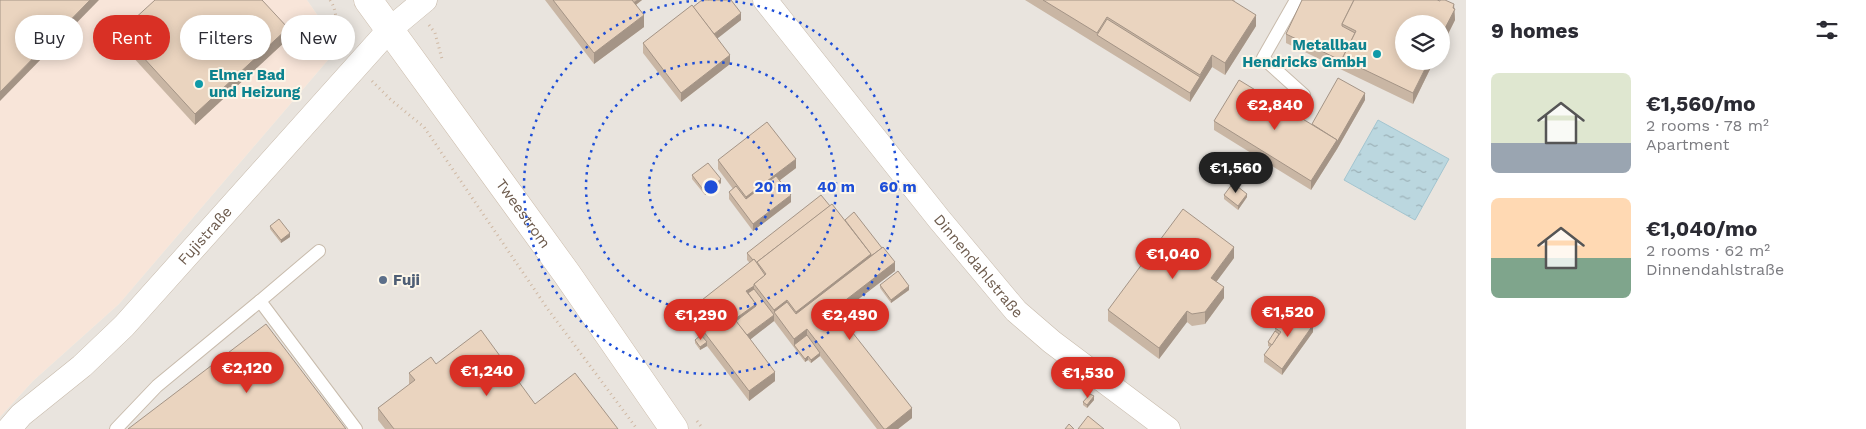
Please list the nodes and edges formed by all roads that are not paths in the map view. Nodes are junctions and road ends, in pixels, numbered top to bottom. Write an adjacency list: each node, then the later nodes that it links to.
1 (368, 0): 5 (main road, Tweestrom)
2 (425, 0): 5 (street, Fujistraße)
3 (765, 0): 13 (street, Dinnendahlstraße)
4 (1296, 0): 6 (lane)
5 (389, 30): 9 (street, Fujistraße); 12 (main road, Tweestrom)
6 (1304, 95)
7 (320, 252): 8 (lane)
8 (260, 301): 10 (lane); 11 (lane)
9 (9, 429)
10 (116, 429)
11 (356, 429)
12 (674, 429)
13 (1168, 429)

